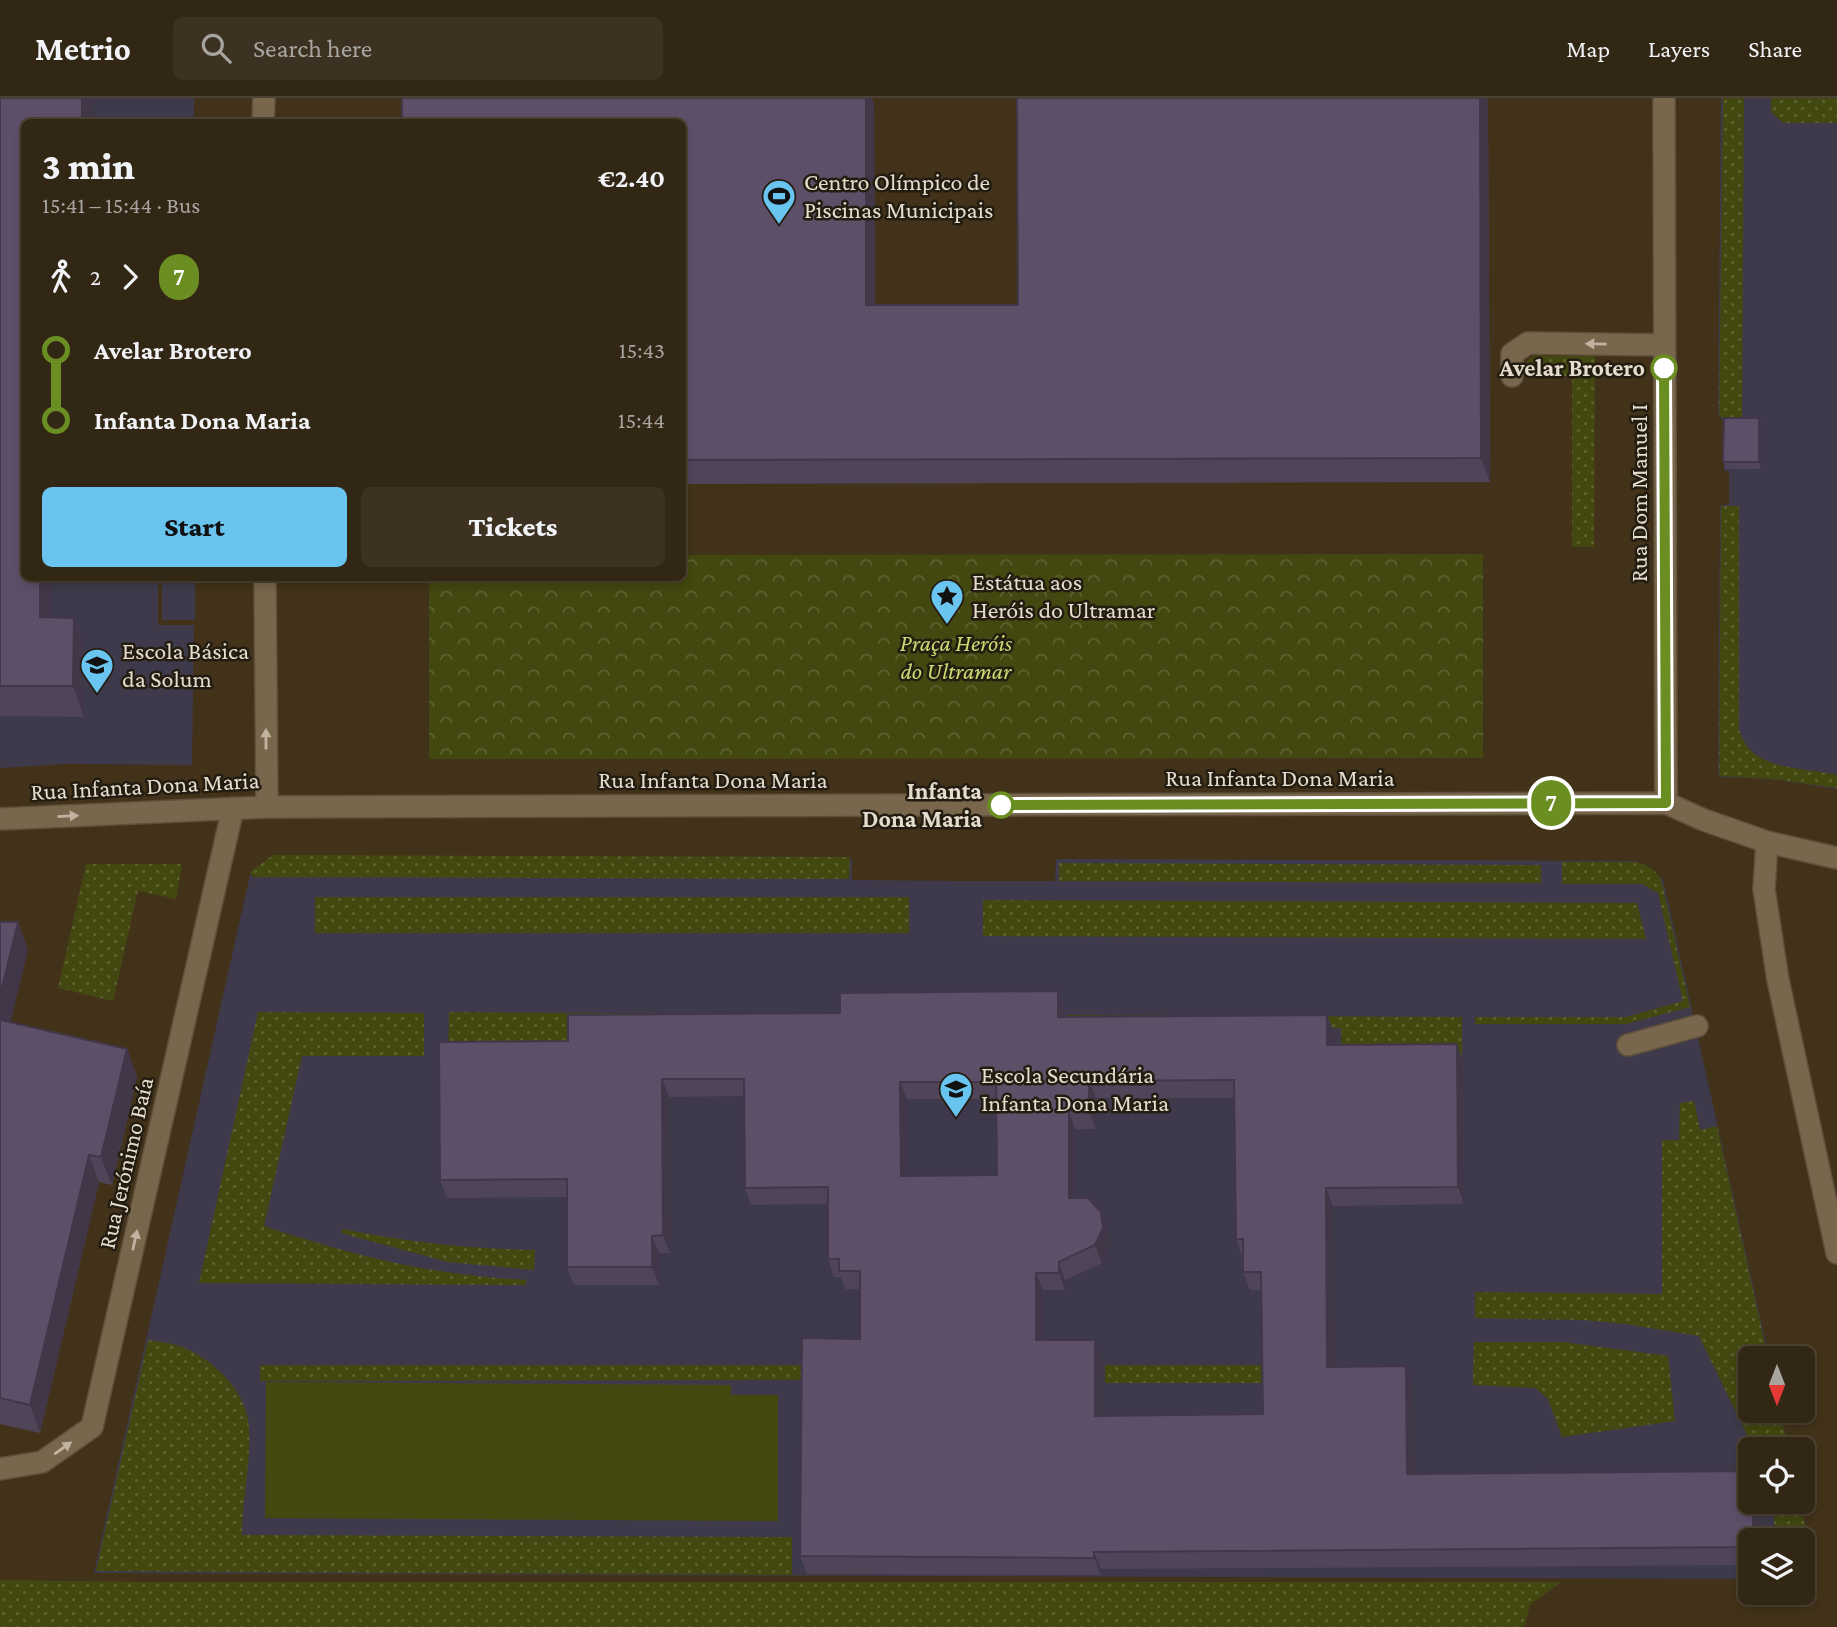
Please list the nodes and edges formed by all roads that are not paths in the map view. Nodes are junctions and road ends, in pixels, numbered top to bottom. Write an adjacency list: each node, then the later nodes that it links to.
1 (264, 98): 3 (street)
2 (1664, 98): 4 (street, Rua Dom Manuel I)
3 (263, 119)
4 (1664, 345): 5 (street, one-way to 5); 7 (street, Rua Dom Manuel I)
5 (1512, 376)
6 (265, 581): 8 (street, one-way to 6)
7 (1666, 803): 8 (street, Rua Infanta Dona Maria); 11 (street, Rua Infanta Dona Maria)
8 (267, 807): 9 (street, Rua Infanta Dona Maria)
9 (233, 808): 10 (street, Rua Infanta Dona Maria, one-way to 9); 16 (street, Rua Jerónimo Baía, one-way to 9)
10 (0, 819)
11 (1767, 842): 12 (street, Rua Infanta Dona Maria); 15 (street)
12 (1837, 858)
13 (1697, 1026): 14 (street)
14 (1628, 1045)
15 (1837, 1253)
16 (0, 1469)

